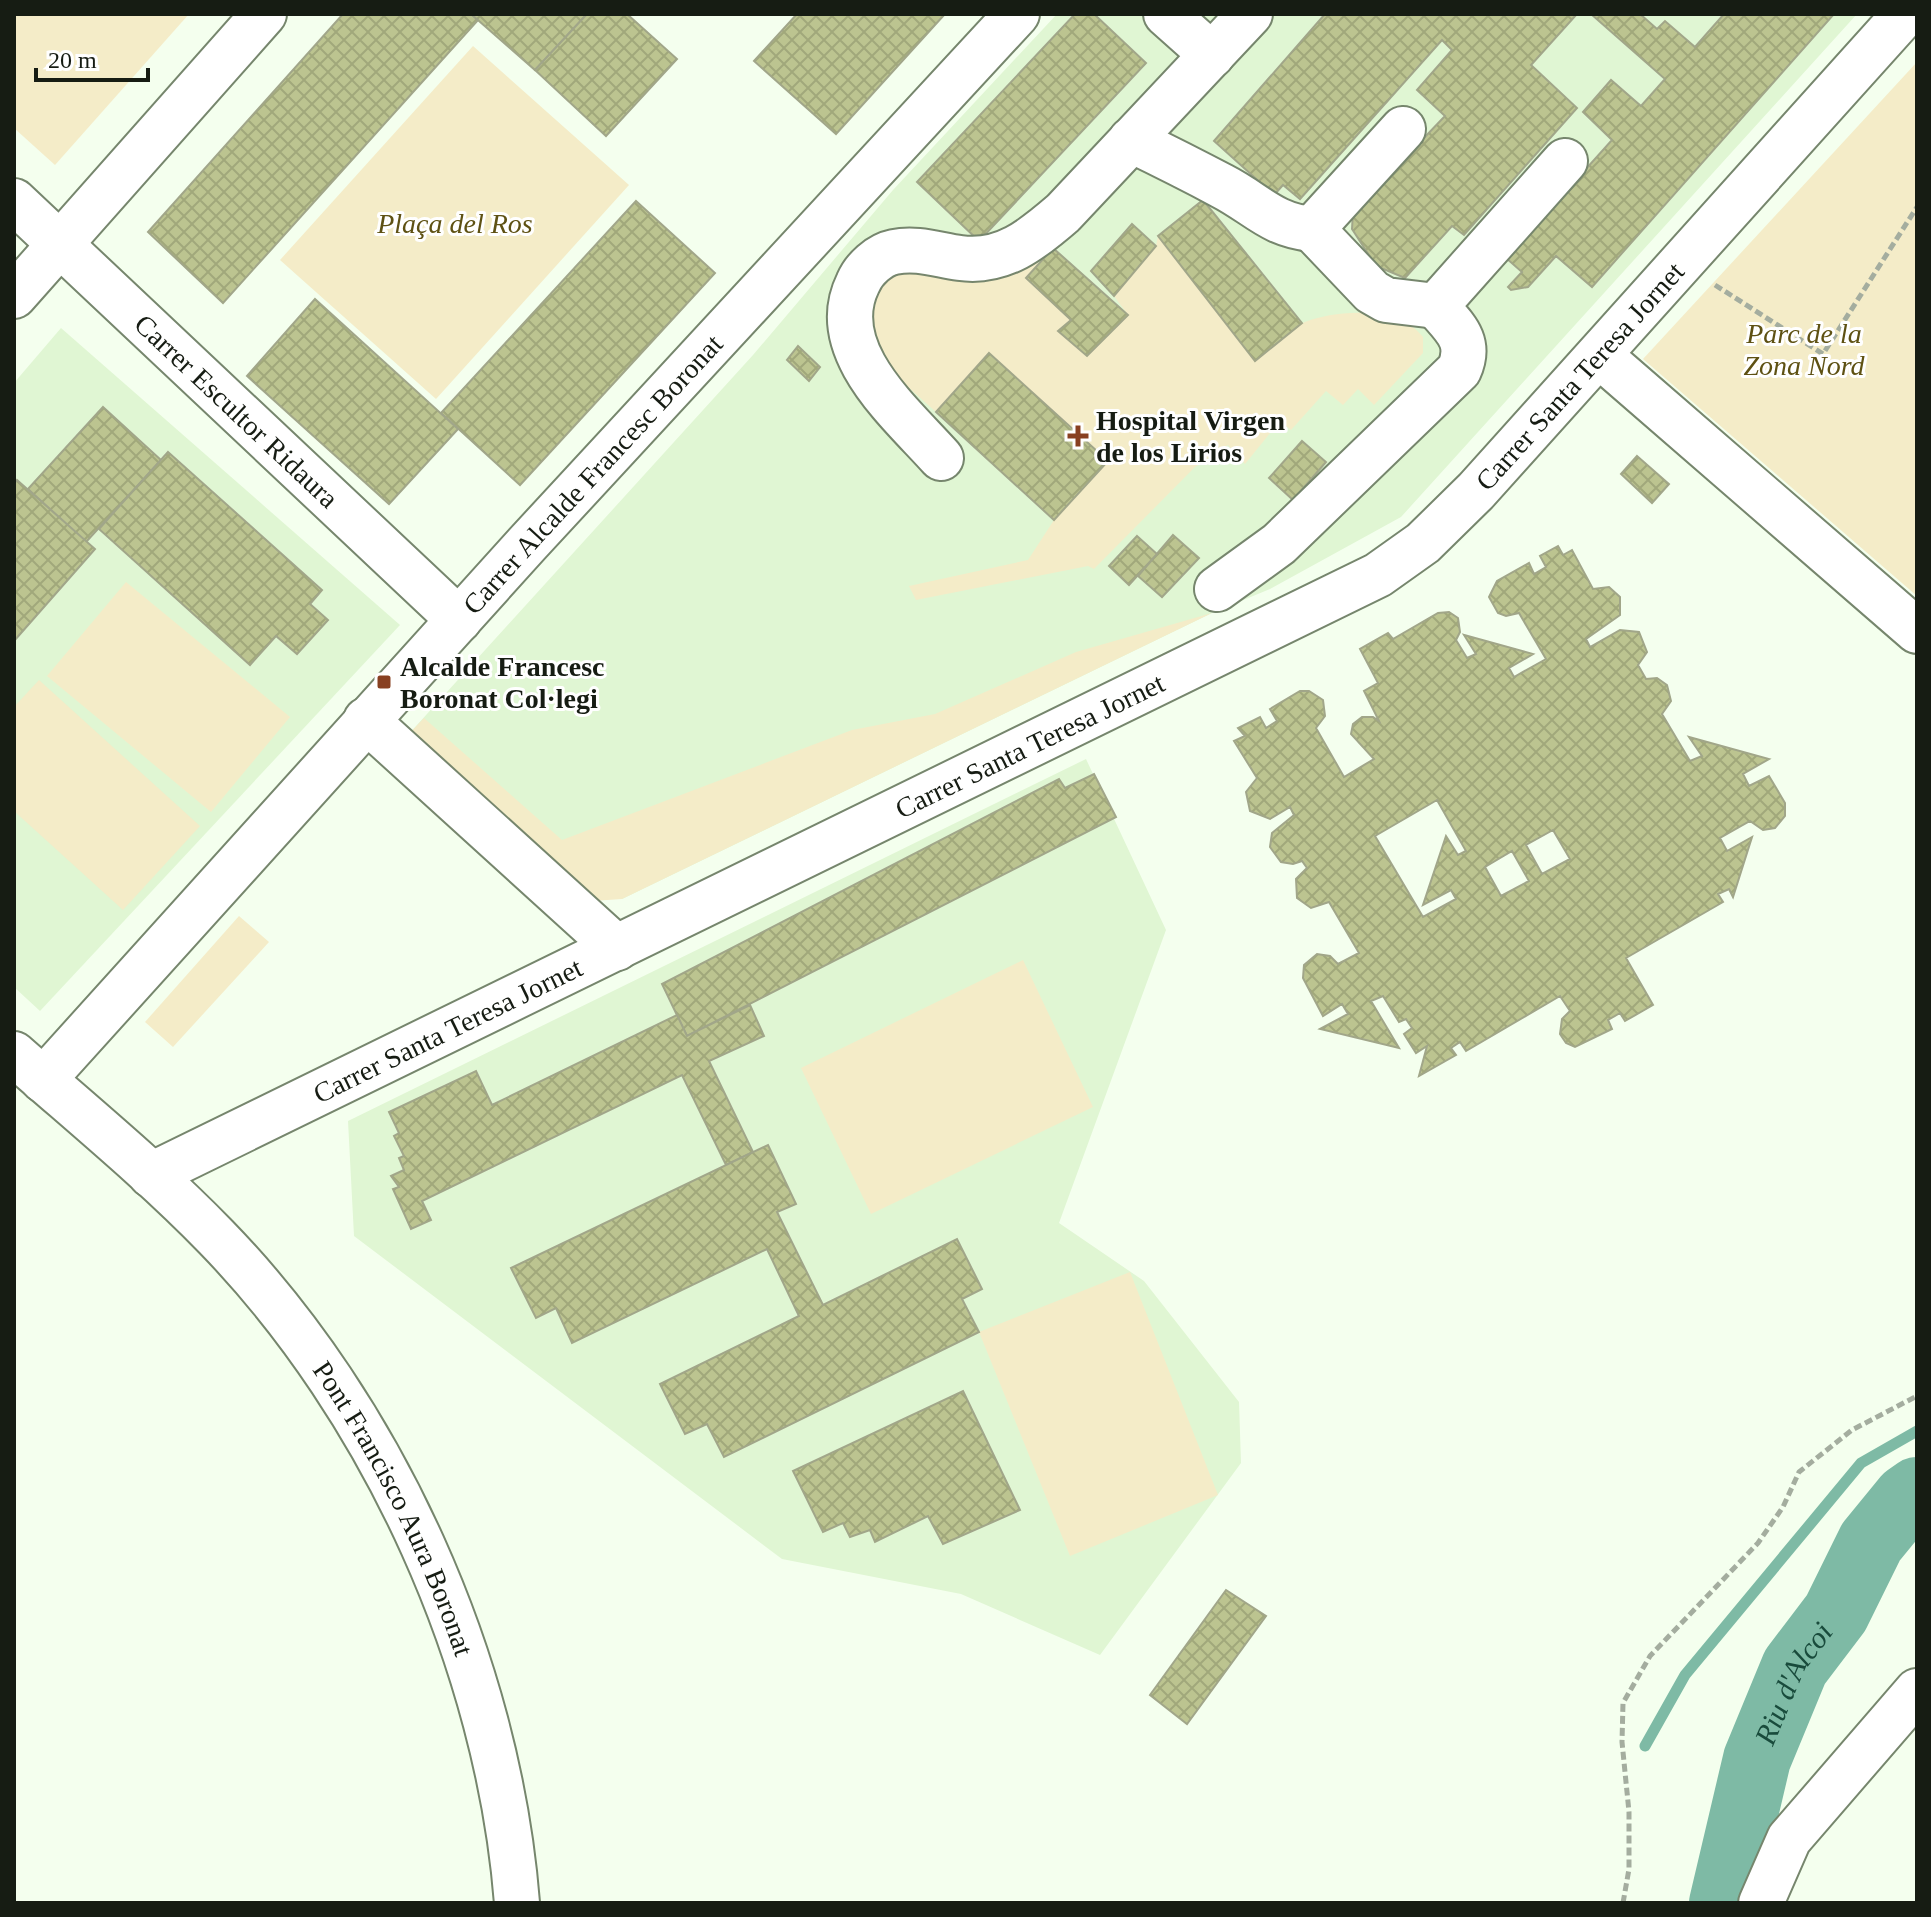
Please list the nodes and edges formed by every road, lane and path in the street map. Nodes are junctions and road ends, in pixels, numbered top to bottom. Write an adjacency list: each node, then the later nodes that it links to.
1 (264, 14): 13 (street)
2 (1017, 14): 20 (street, Carrer Alcalde Francesc Boronat)
3 (1166, 14): 6 (street)
4 (1250, 14): 6 (street)
5 (1905, 14): 14 (street, Carrer Santa Teresa Jornet)
6 (1212, 55): 8 (street)
7 (1403, 129): 12 (street)
8 (1122, 150): 12 (street); 18 (street)
9 (1565, 161): 16 (street)
10 (14, 201): 13 (street, Carrer Escultor Ridaura)
11 (1917, 207): 14 (path)
12 (1312, 229): 16 (street)
13 (61, 244): 15 (street); 20 (street, Carrer Escultor Ridaura)
14 (1682, 264): 17 (street, Carrer Santa Teresa Jornet)
15 (14, 296)
16 (1436, 306): 19 (street)
17 (1600, 356): 21 (street); 23 (street, Carrer Santa Teresa Jornet)
18 (941, 458)
19 (1217, 589)
20 (459, 620): 22 (street, Carrer Alcalde Francesc Boronat)
21 (1917, 631)
22 (366, 720): 23 (street); 24 (street, Carrer Alcalde Francesc Boronat)
23 (617, 948): 25 (street, Carrer Santa Teresa Jornet)
24 (28, 1067): 25 (street)
25 (151, 1175): 28 (street, Pont Francisco Aura Boronat)
26 (1917, 1396): 29 (path)
27 (1917, 1691): 30 (street)
28 (517, 1903)
29 (1623, 1903)
30 (1761, 1903)

